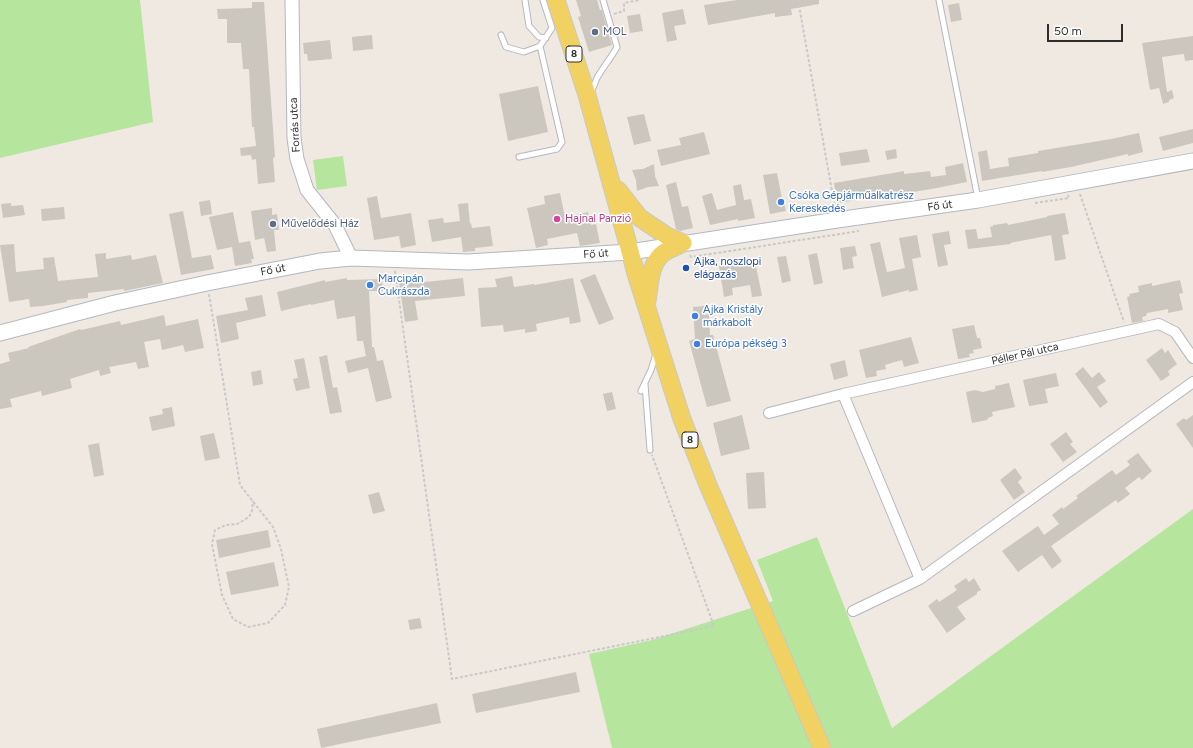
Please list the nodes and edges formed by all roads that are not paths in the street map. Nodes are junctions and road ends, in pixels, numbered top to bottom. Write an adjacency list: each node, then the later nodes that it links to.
1 (292, 0): 17 (street, Forrás utca)
2 (525, 0): 8 (lane)
3 (543, 0): 8 (lane)
4 (556, 0): 10 (main road, 8)
5 (603, 0): 10 (lane)
6 (939, 0): 14 (lane)
7 (501, 35): 9 (lane)
8 (546, 38): 9 (lane)
9 (540, 46): 11 (lane)
10 (586, 95): 13 (main road, 8)
11 (519, 157)
12 (1193, 161): 14 (main road, Fő út)
13 (613, 186): 15 (main road); 16 (main road, 8)
14 (978, 200): 15 (main road, Fő út)
15 (683, 243): 16 (main road, Fő út); 18 (main road)
16 (630, 252): 17 (main road, Fő út); 18 (main road, 8)
17 (351, 258): 19 (main road, Fő út)
18 (646, 305): 20 (main road, 8)
19 (0, 333)
20 (658, 345): 23 (lane); 30 (main road, 8)
21 (1193, 358): 25 (street, Péller Pál utca)
22 (1193, 382): 28 (street)
23 (644, 384): 24 (lane); 27 (lane)
24 (641, 391)
25 (843, 394): 26 (street, Péller Pál utca); 28 (street)
26 (769, 413)
27 (650, 450)
28 (920, 580): 29 (street)
29 (853, 611)
30 (822, 748)

